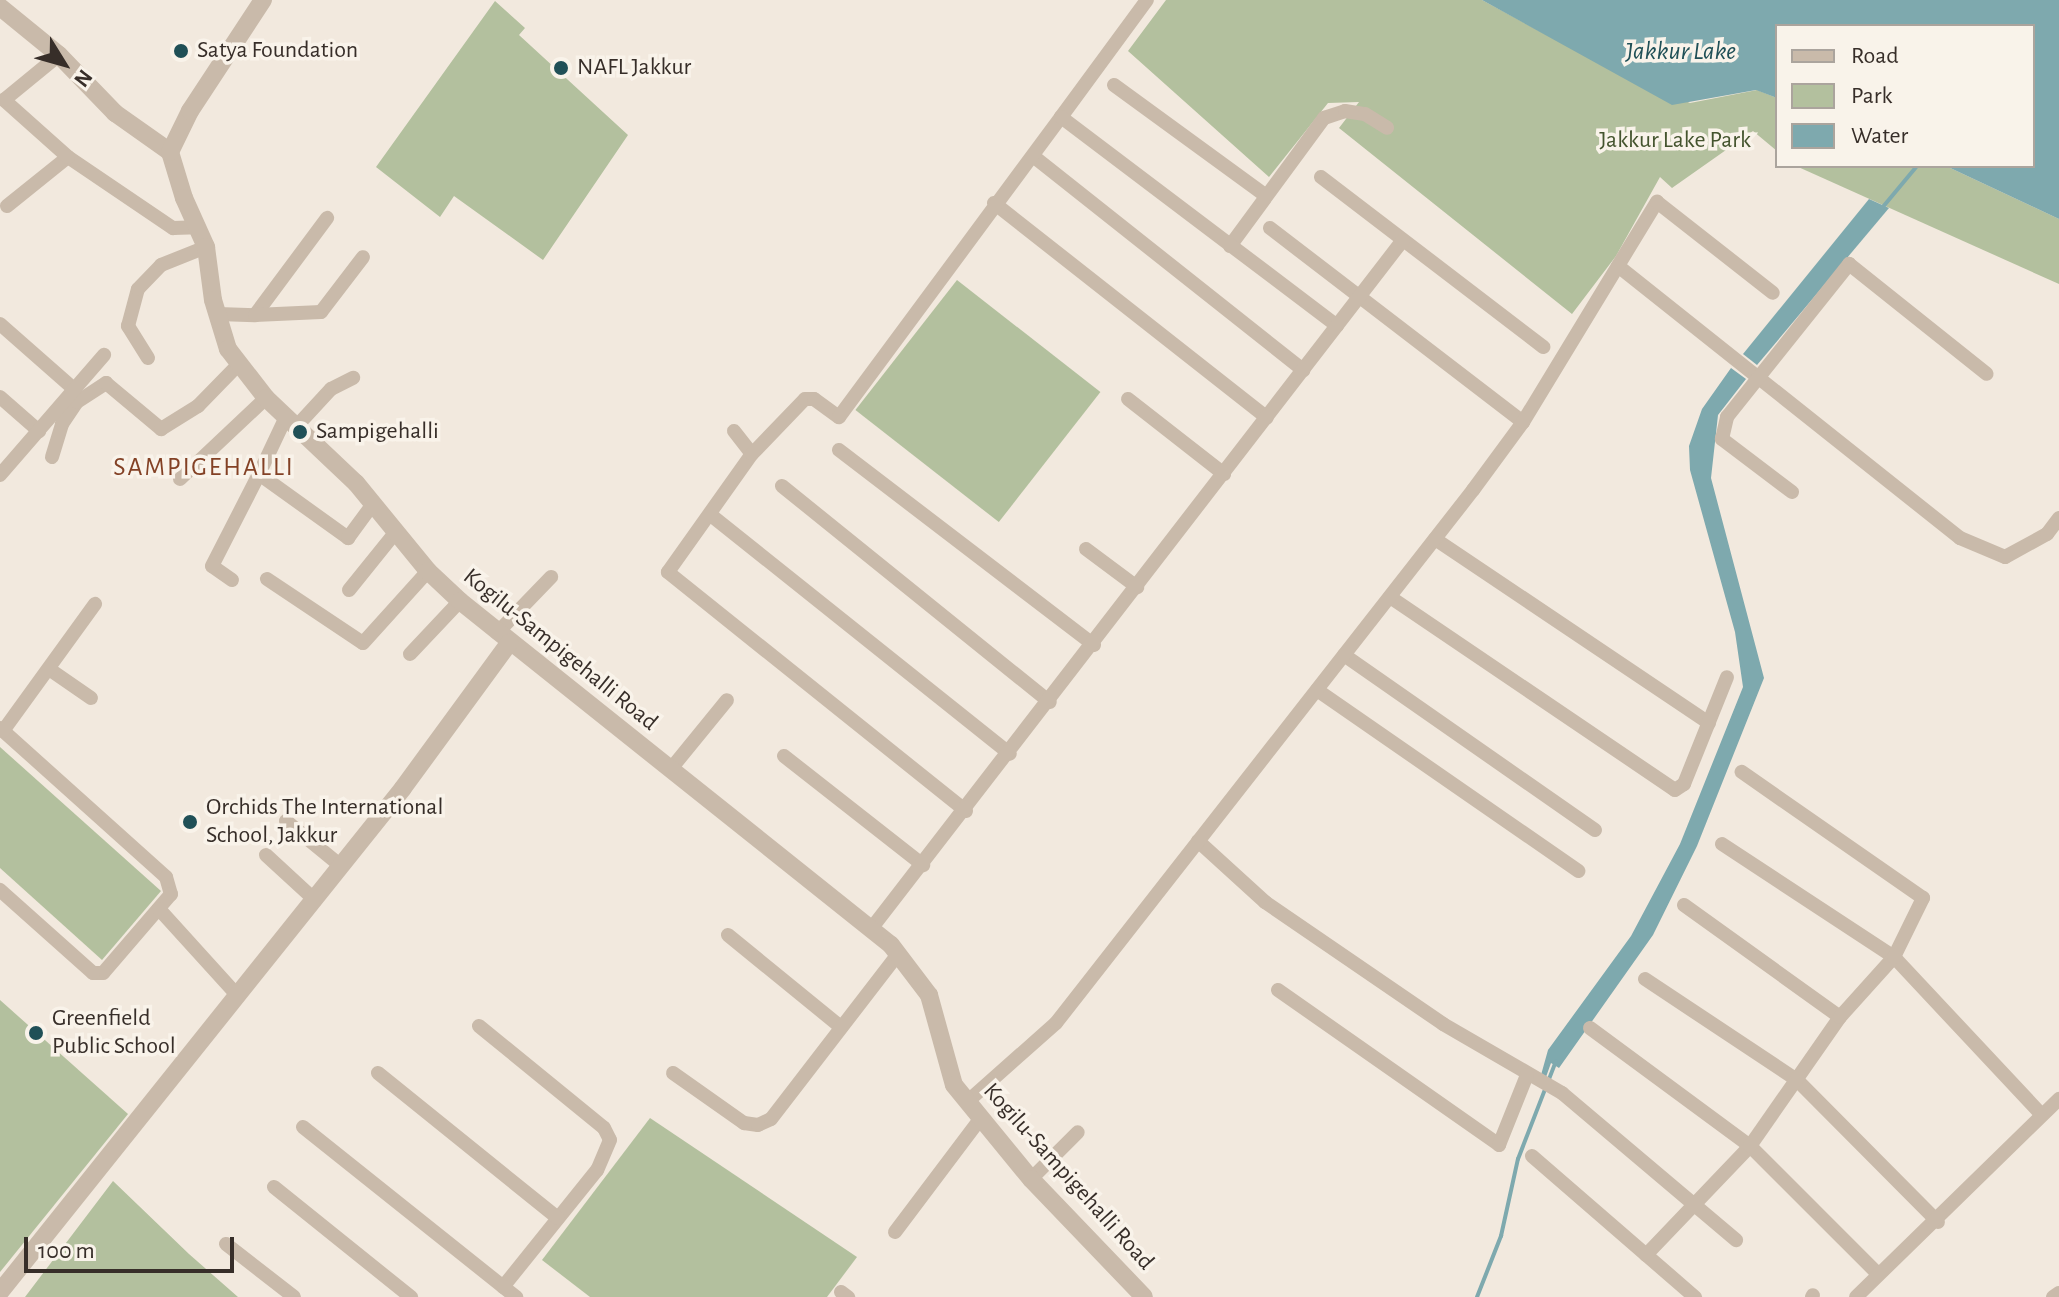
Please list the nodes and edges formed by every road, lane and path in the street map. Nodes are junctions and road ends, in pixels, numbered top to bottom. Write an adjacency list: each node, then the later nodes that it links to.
1 (263, 0): 9 (street)
2 (1147, 0): 7 (street)
3 (0, 7): 4 (street)
4 (59, 55): 6 (street); 9 (street)
5 (1114, 85): 13 (street)
6 (2, 101): 11 (street)
7 (1061, 117): 10 (street); 20 (street)
8 (1387, 128): 13 (street)
9 (170, 152): 17 (street, Kogilu-Sampigehalli Road)
10 (1033, 156): 14 (street); 34 (street)
11 (68, 157): 15 (street); 17 (street)
12 (1321, 177): 19 (street)
13 (1266, 196): 20 (street)
14 (994, 203): 42 (street); 48 (street)
15 (7, 206)
16 (327, 218): 27 (street)
17 (197, 227): 21 (street, Kogilu-Sampigehalli Road)
18 (1270, 228): 25 (street)
19 (1403, 240): 25 (street); 30 (street)
20 (1230, 246): 29 (street)
21 (206, 247): 26 (street, Kogilu-Sampigehalli Road); 32 (street)
22 (363, 257): 27 (street)
23 (1618, 266): 24 (street); 36 (street); 43 (street)
24 (1773, 293)
25 (1360, 297): 29 (street); 43 (street)
26 (218, 314): 27 (street); 33 (street, Kogilu-Sampigehalli Road)
27 (255, 315)
28 (0, 324): 38 (street)
29 (1337, 326): 34 (street)
30 (1543, 347)
31 (104, 355): 38 (street)
32 (148, 358)
33 (238, 365): 40 (street, Kogilu-Sampigehalli Road); 49 (street)
34 (1303, 370): 42 (street)
35 (1987, 374): 36 (street)
36 (1758, 377): 55 (street); 58 (street)
37 (353, 378): 44 (street)
38 (74, 389): 45 (street)
39 (0, 397): 45 (street)
40 (266, 398): 44 (street, Kogilu-Sampigehalli Road); 53 (street)
41 (1128, 399): 51 (street)
42 (1267, 418): 51 (street)
43 (1523, 422): 60 (street)
44 (290, 423): 50 (street); 56 (street, Kogilu-Sampigehalli Road)
45 (39, 431): 52 (street)
46 (734, 431): 48 (street)
47 (839, 450): 72 (street)
48 (752, 454): 57 (street)
49 (52, 457)
50 (259, 474): 56 (street); 65 (street)
51 (1224, 474): 66 (street)
52 (0, 475)
53 (180, 479)
54 (782, 486): 80 (street)
55 (1792, 492)
56 (373, 504): 59 (street, Kogilu-Sampigehalli Road)
57 (712, 516): 83 (street); 87 (street)
58 (2059, 518)
59 (395, 533): 62 (street, Kogilu-Sampigehalli Road); 67 (street)
60 (1435, 539): 68 (street); 81 (street)
61 (1086, 549): 66 (street)
62 (428, 571): 64 (street); 69 (street, Kogilu-Sampigehalli Road)
63 (551, 577): 71 (street)
64 (267, 579)
65 (232, 580)
66 (1137, 587): 72 (street)
67 (349, 590)
68 (1390, 597): 74 (street); 81 (street)
69 (460, 601): 71 (street, Kogilu-Sampigehalli Road); 73 (street)
70 (95, 604): 75 (street)
71 (503, 638): 85 (street, Kogilu-Sampigehalli Road); 94 (street)
72 (1094, 645): 80 (street)
73 (410, 654)
74 (1344, 655): 77 (street); 89 (street)
75 (49, 669): 78 (street); 82 (street)
76 (1727, 677): 81 (street)
77 (1317, 690): 90 (street); 95 (street)
78 (91, 698)
79 (727, 700): 85 (street)
80 (1050, 702): 83 (street)
81 (1709, 723)
82 (2, 730): 99 (street)
83 (1010, 754): 87 (street)
84 (784, 756): 93 (street)
85 (670, 770): 100 (street, Kogilu-Sampigehalli Road)
86 (1742, 772): 103 (street)
87 (966, 811): 93 (street)
88 (286, 821): 94 (street)
89 (1595, 830)
90 (1198, 841): 113 (street); 116 (street)
91 (1722, 844): 103 (street)
92 (266, 855): 97 (street)
93 (923, 865): 100 (street)
94 (341, 866): 97 (street)
95 (1578, 871)
96 (0, 890): 99 (street)
97 (315, 900): 106 (street)
98 (1684, 905): 107 (street)
99 (159, 909): 106 (street)
100 (871, 929): 102 (street, Kogilu-Sampigehalli Road)
101 (728, 935): 109 (street)
102 (898, 954): 109 (street); 116 (street, Kogilu-Sampigehalli Road)
103 (1894, 957): 107 (street); 117 (street)
104 (1645, 979): 114 (street)
105 (1278, 990): 113 (street)
106 (238, 996): 134 (street)
107 (1840, 1017): 114 (street)
108 (479, 1026): 126 (street)
109 (841, 1027): 112 (street)
110 (1590, 1028): 121 (street)
111 (378, 1073): 126 (street)
112 (673, 1073)
113 (1527, 1075): 125 (street)
114 (1797, 1080): 121 (street); 127 (street)
115 (2059, 1099): 117 (street)
116 (967, 1102): 118 (street, Kogilu-Sampigehalli Road)
117 (2042, 1115): 127 (street)
118 (980, 1119): 123 (street, Kogilu-Sampigehalli Road); 128 (street)
119 (303, 1127): 133 (street)
120 (1078, 1132): 123 (street)
121 (1750, 1146): 125 (street); 132 (street)
122 (1532, 1156): 131 (street)
123 (1031, 1179): 138 (street, Kogilu-Sampigehalli Road)
124 (274, 1187): 136 (street)
125 (1693, 1204): 129 (street); 131 (street)
126 (558, 1218): 133 (street)
127 (1938, 1222): 132 (street)
128 (895, 1232)
129 (1736, 1240)
130 (226, 1244): 135 (street)
131 (1646, 1255): 139 (street)
132 (1878, 1274): 140 (street)
133 (503, 1287): 137 (street)
134 (0, 1292)
135 (294, 1297)
136 (411, 1297)
137 (516, 1297)
138 (1144, 1297)
139 (1695, 1297)
140 (1856, 1297)

